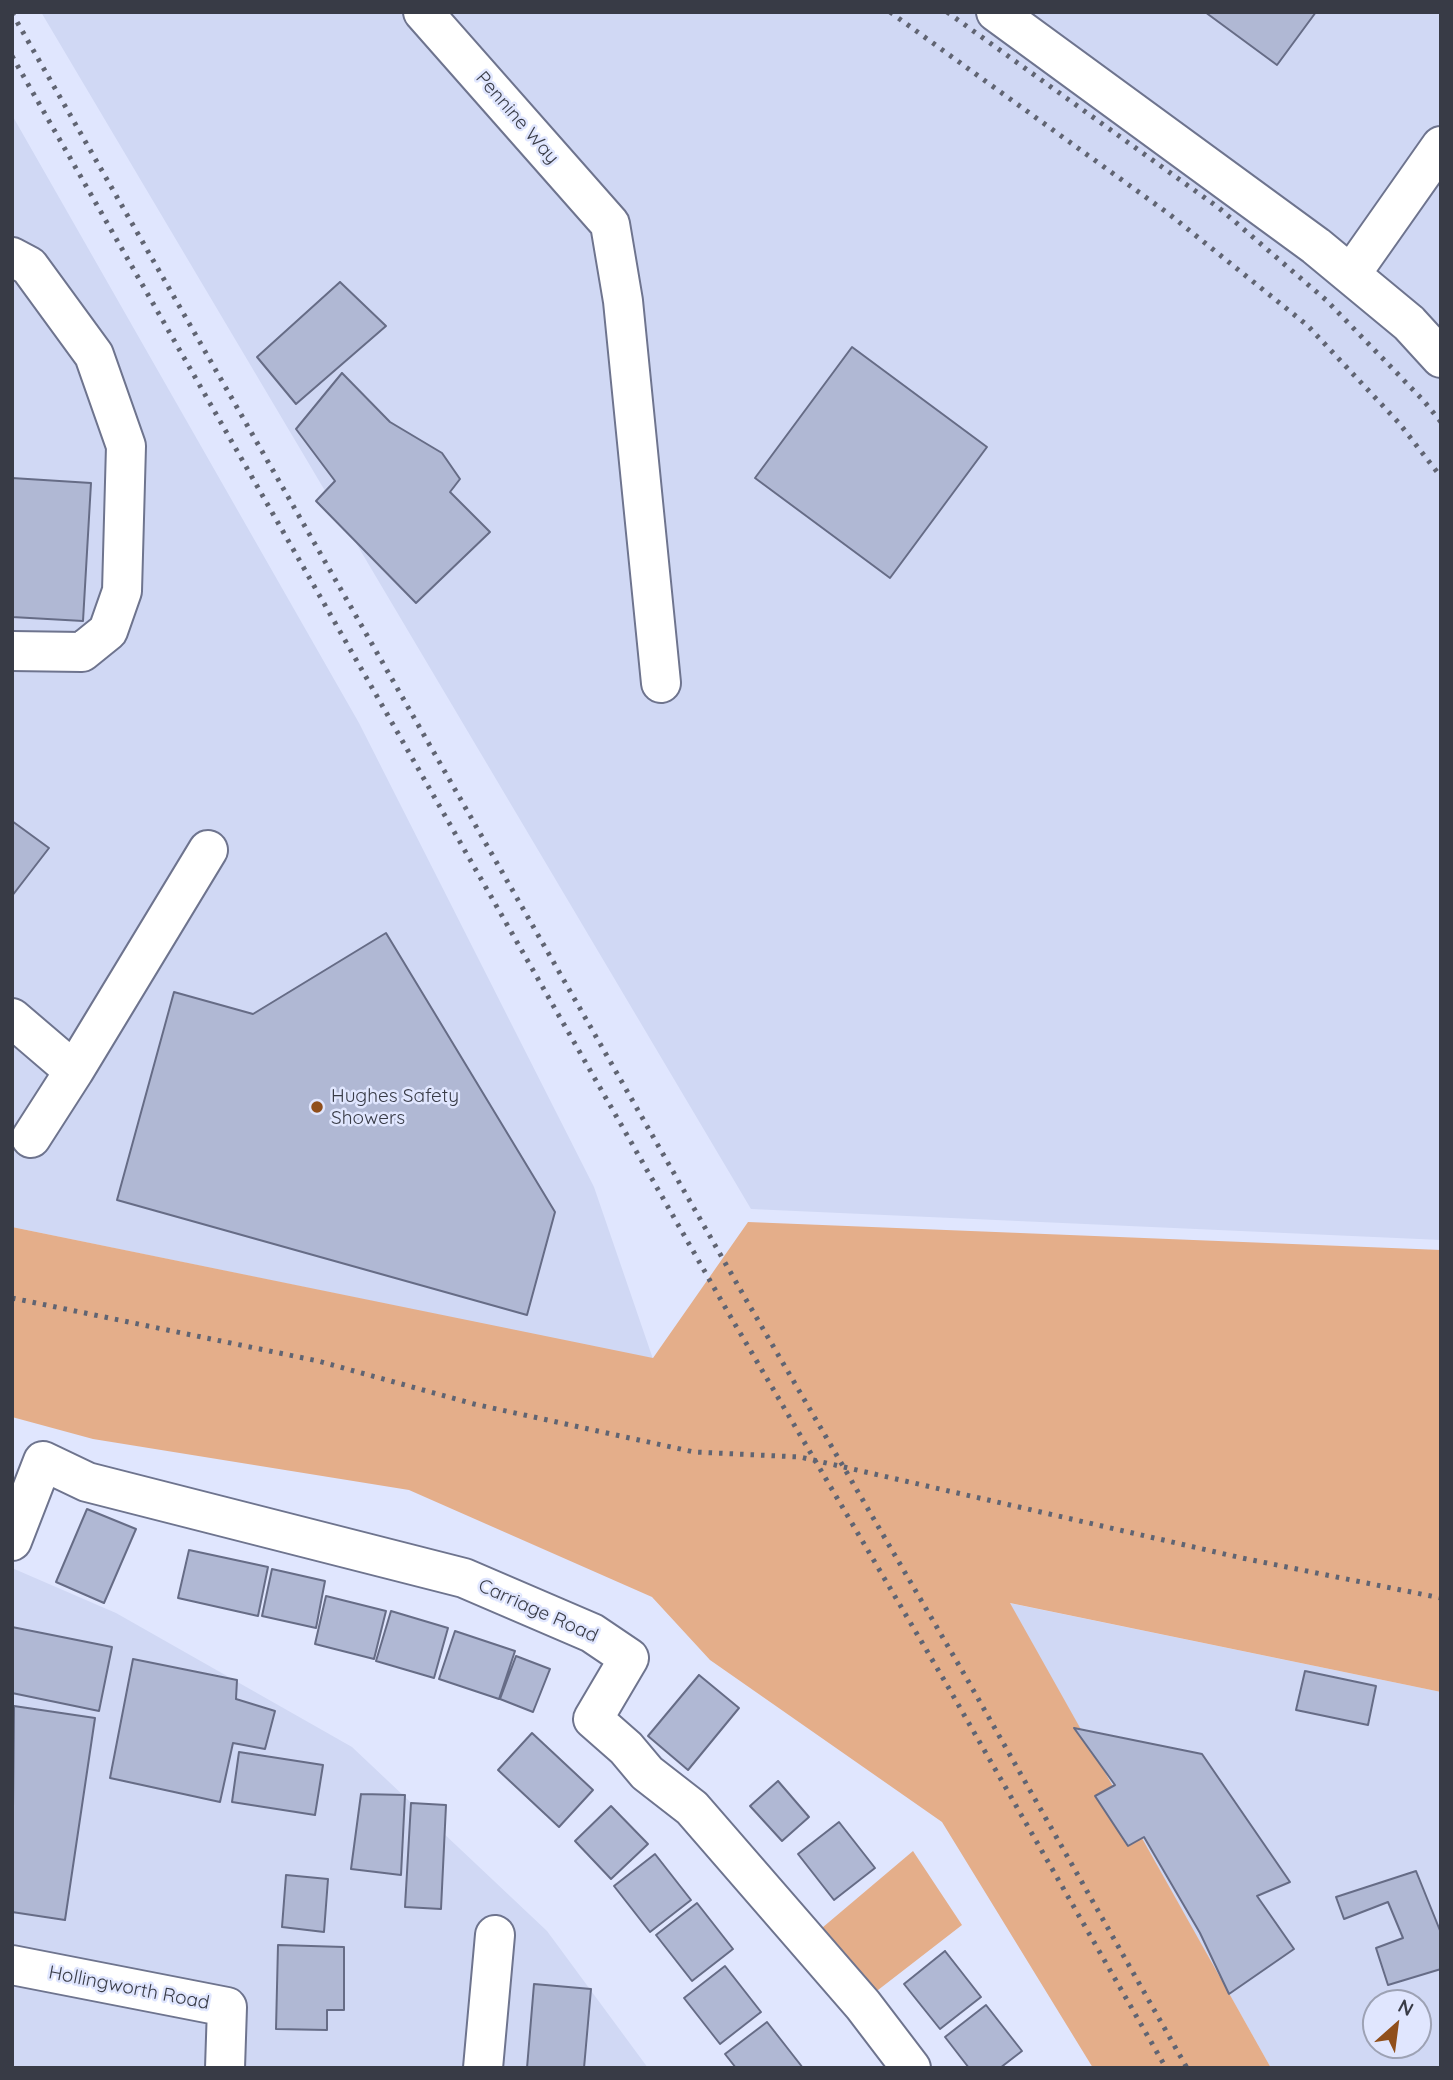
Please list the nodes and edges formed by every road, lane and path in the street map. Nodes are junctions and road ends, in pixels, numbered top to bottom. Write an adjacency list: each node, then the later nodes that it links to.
1 (424, 12): 8 (street, Pennine Way)
2 (996, 12): 5 (street)
3 (1441, 146): 5 (street)
4 (12, 257): 7 (street)
5 (1351, 274): 6 (street)
6 (1441, 358)
7 (12, 650)
8 (662, 683)
9 (208, 850): 11 (street)
10 (12, 1018): 11 (street)
11 (74, 1071): 12 (street)
12 (32, 1138)
13 (12, 1541): 18 (street, Carriage Road)
14 (495, 1936): 17 (street)
15 (12, 1965): 16 (street, Hollingworth Road)
16 (225, 2068)
17 (483, 2068)
18 (911, 2068)

